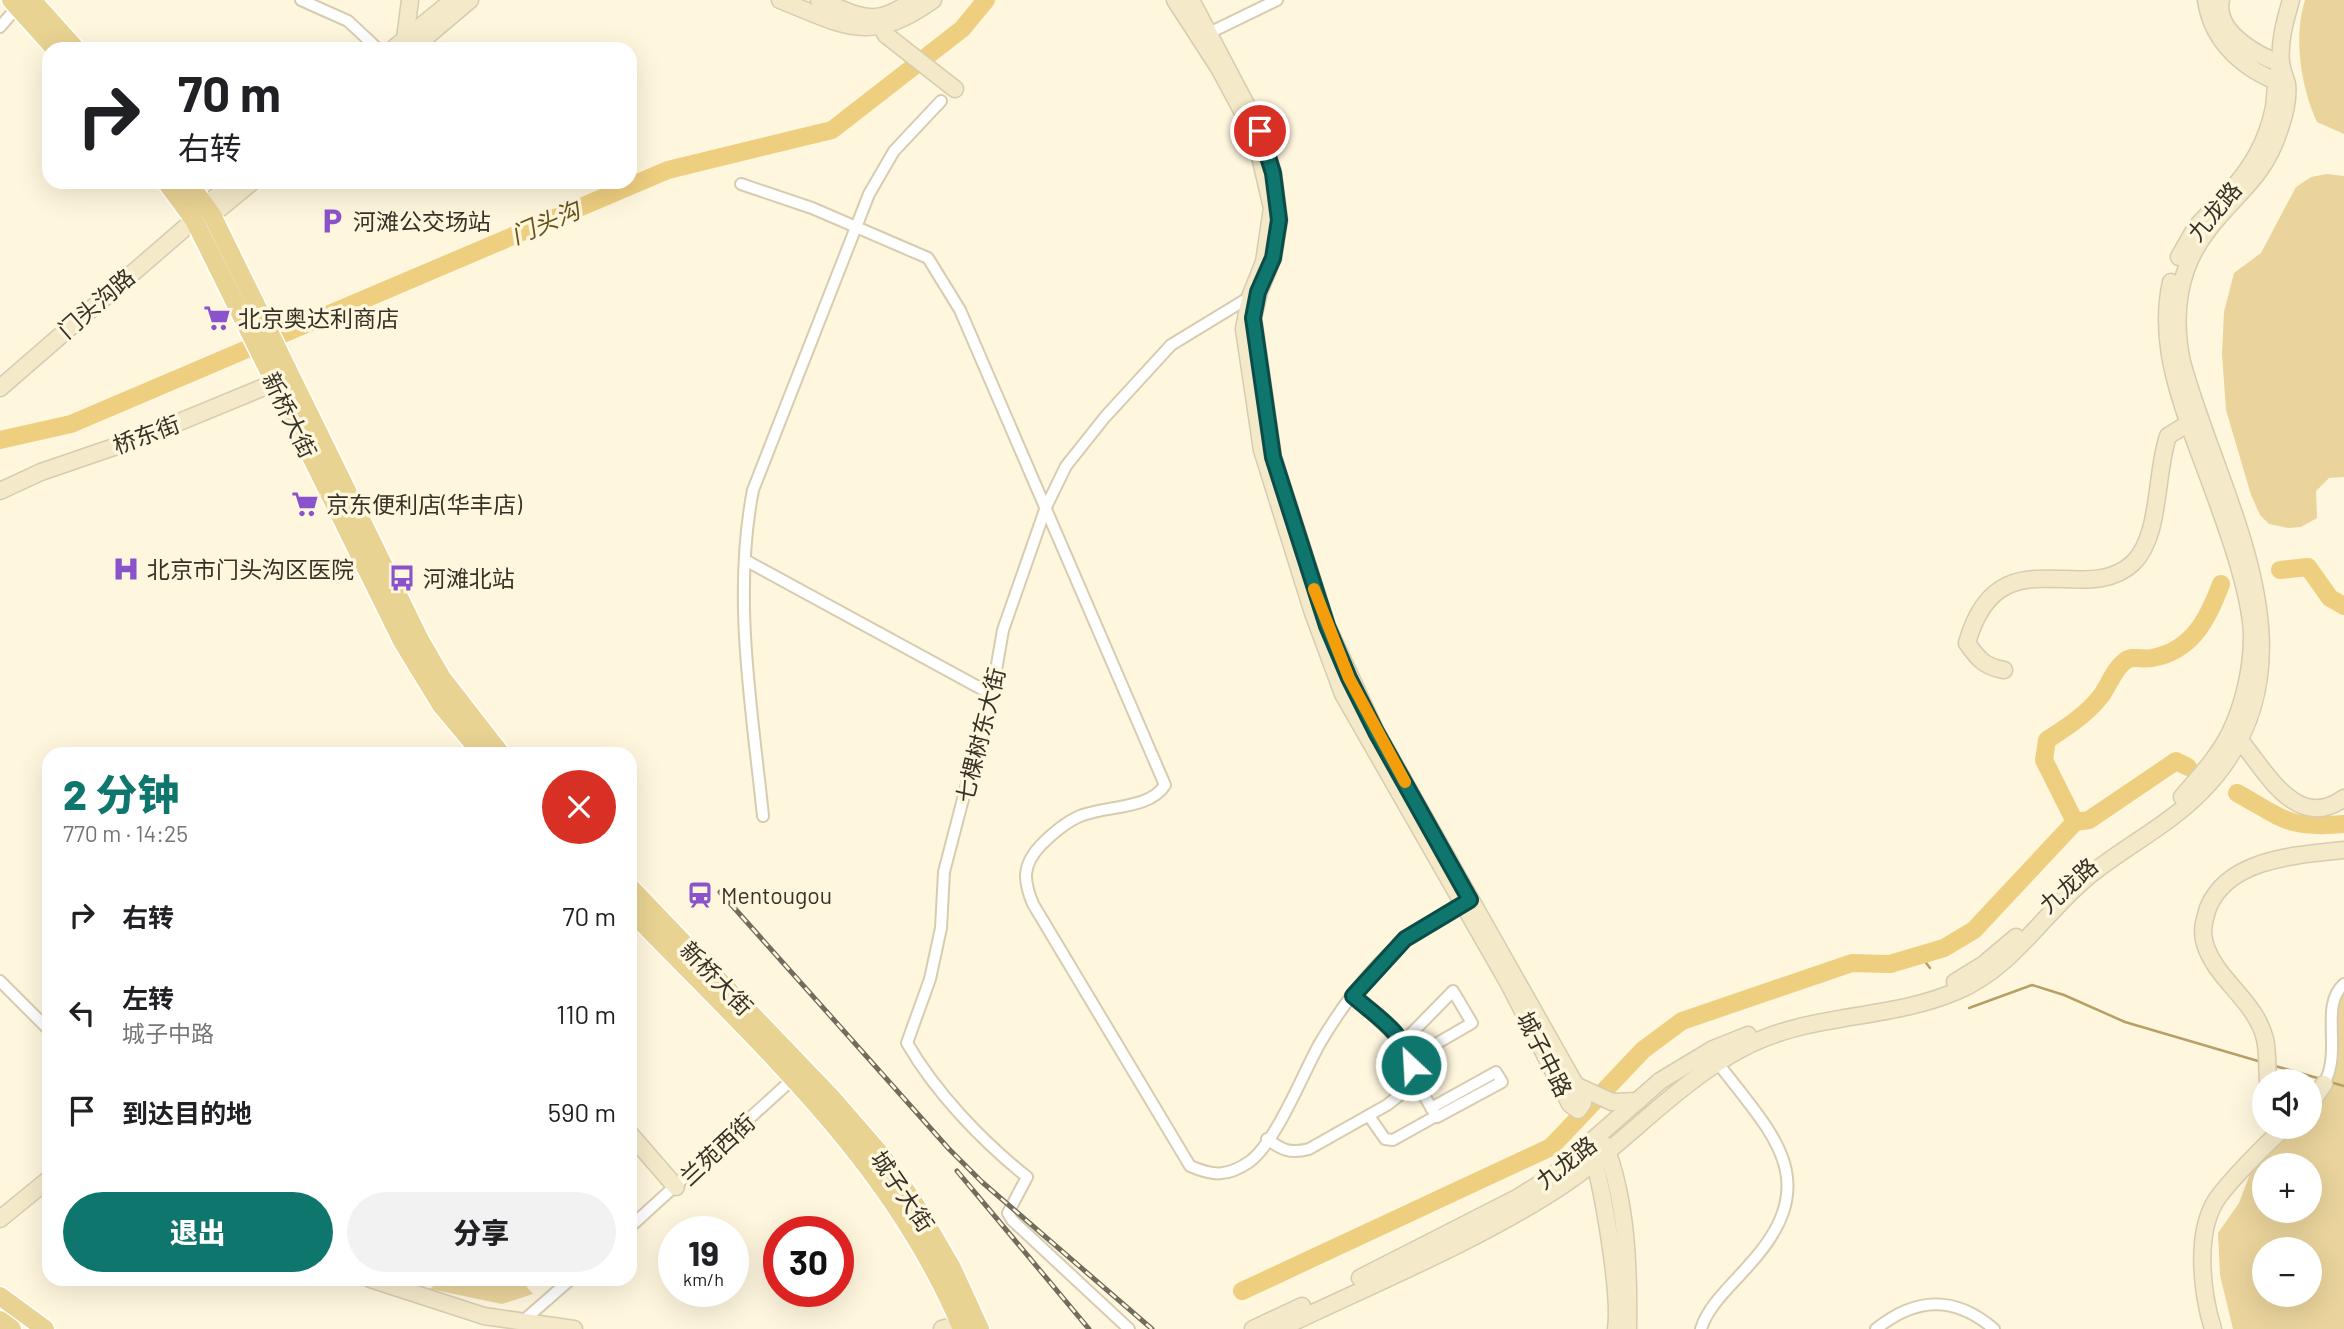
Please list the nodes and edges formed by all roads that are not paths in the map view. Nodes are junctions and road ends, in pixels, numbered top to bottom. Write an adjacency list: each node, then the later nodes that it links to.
1 (410, 0): 22 (main road)
2 (453, 0): 23 (main road)
3 (470, 0): 24 (main road)
4 (780, 0): 16 (main road)
5 (818, 0): 16 (main road)
6 (913, 0): 16 (main road)
7 (933, 0): 16 (main road)
8 (1175, 0): 18 (main road, 城子中路)
9 (1191, 0): 18 (main road, 城子中路)
10 (1277, 0): 18 (street)
11 (2206, 0): 26 (main road)
12 (2221, 0): 25 (main road)
13 (2291, 0): 25 (main road, 九龙路)
14 (21, 2): 17 (street); 19 (main road); 20 (main road)
15 (311, 2): 21 (street)
16 (878, 23): 27 (main road)
17 (0, 27)
18 (1205, 35): 37 (main road, 城子中路)
19 (50, 42)
20 (68, 42)
21 (370, 42)
22 (406, 42)
23 (410, 42)
24 (412, 42)
25 (2281, 64): 26 (main road, 九龙路)
26 (2281, 83): 41 (main road, 九龙路); 47 (main road, 九龙路)
27 (948, 84)
28 (941, 101): 36 (street)
29 (741, 184): 36 (street)
30 (171, 189): 35 (main road, 新桥大街)
31 (193, 189): 34 (main road, 新桥大街)
32 (228, 189): 34 (main road, 门头沟路)
33 (241, 189): 34 (main road, 门头沟路)
34 (209, 210): 35 (main road, 门头沟路); 38 (main road, 新桥大街)
35 (194, 220): 39 (main road, 新桥大街); 40 (main road, 门头沟路)
36 (858, 228): 43 (street); 44 (street)
37 (1254, 294): 43 (street, 七棵树东大街); 54 (main road, 城子中路)
38 (292, 376): 39 (main road, 桥东街); 49 (main road, 新桥大街)
39 (274, 383): 42 (main road, 桥东街); 48 (main road, 新桥大街)
40 (0, 388)
41 (2189, 423): 45 (main road); 69 (main road, 九龙路)
42 (0, 491)
43 (1046, 507): 46 (street, 七棵树东大街); 73 (street)
44 (745, 560): 46 (street); 51 (street)
45 (2004, 670)
46 (991, 694): 95 (street, 七棵树东大街)
47 (2239, 739): 50 (main road); 61 (main road, 九龙路)
48 (476, 747)
49 (496, 747)
50 (2344, 798)
51 (763, 816)
52 (2344, 850): 63 (main road)
53 (637, 895): 64 (main road, 新桥大街)
54 (1466, 902): 58 (street); 66 (main road, 城子中路); 66 (main road, 城子中路)
55 (637, 917): 64 (main road, 新桥大街)
56 (0, 981): 59 (street)
57 (2344, 984): 65 (street)
58 (1353, 996): 60 (street); 73 (street)
59 (42, 1024)
60 (1403, 1042): 62 (street); 62 (street)
61 (1717, 1062): 77 (main road, 九龙路); 100 (street)
62 (1410, 1065): 68 (street); 70 (street)
63 (2267, 1069)
64 (798, 1074): 80 (street, 兰苑西街); 89 (main road, 城子大街); 94 (main road, 城子大街)
65 (2326, 1080): 67 (main road)
66 (1576, 1085): 69 (main road)
67 (2322, 1086)
68 (1420, 1089): 70 (street); 71 (street)
69 (1638, 1101): 75 (main road, 九龙路)
70 (1388, 1104): 72 (street)
71 (1434, 1112): 71 (street); 72 (street)
72 (1370, 1116): 73 (street)
73 (1267, 1139)
74 (2271, 1139): 103 (main road)
75 (1595, 1140): 77 (main road); 96 (main road, 九龙路)
76 (637, 1142): 80 (main road)
77 (1601, 1158): 97 (main road, 九龙路); 98 (main road); 99 (main road)
78 (42, 1174): 81 (main road)
79 (42, 1185): 82 (main road)
80 (676, 1187): 83 (street, 兰苑西街)
81 (0, 1207)
82 (0, 1219)
83 (637, 1221)
84 (390, 1286): 88 (main road)
85 (563, 1286): 88 (street)
86 (0, 1296): 91 (main road)
87 (0, 1320): 90 (main road)
88 (523, 1321): 92 (main road)
89 (961, 1326): 93 (main road)
90 (12, 1329)
91 (45, 1329)
92 (574, 1329)
93 (942, 1329)
94 (980, 1329)
95 (1129, 1329)
96 (1253, 1329)
97 (1279, 1329)
98 (1616, 1329)
99 (1628, 1329)
100 (1701, 1329)
101 (1876, 1329): 102 (street)
102 (1994, 1329)
103 (2213, 1329)

